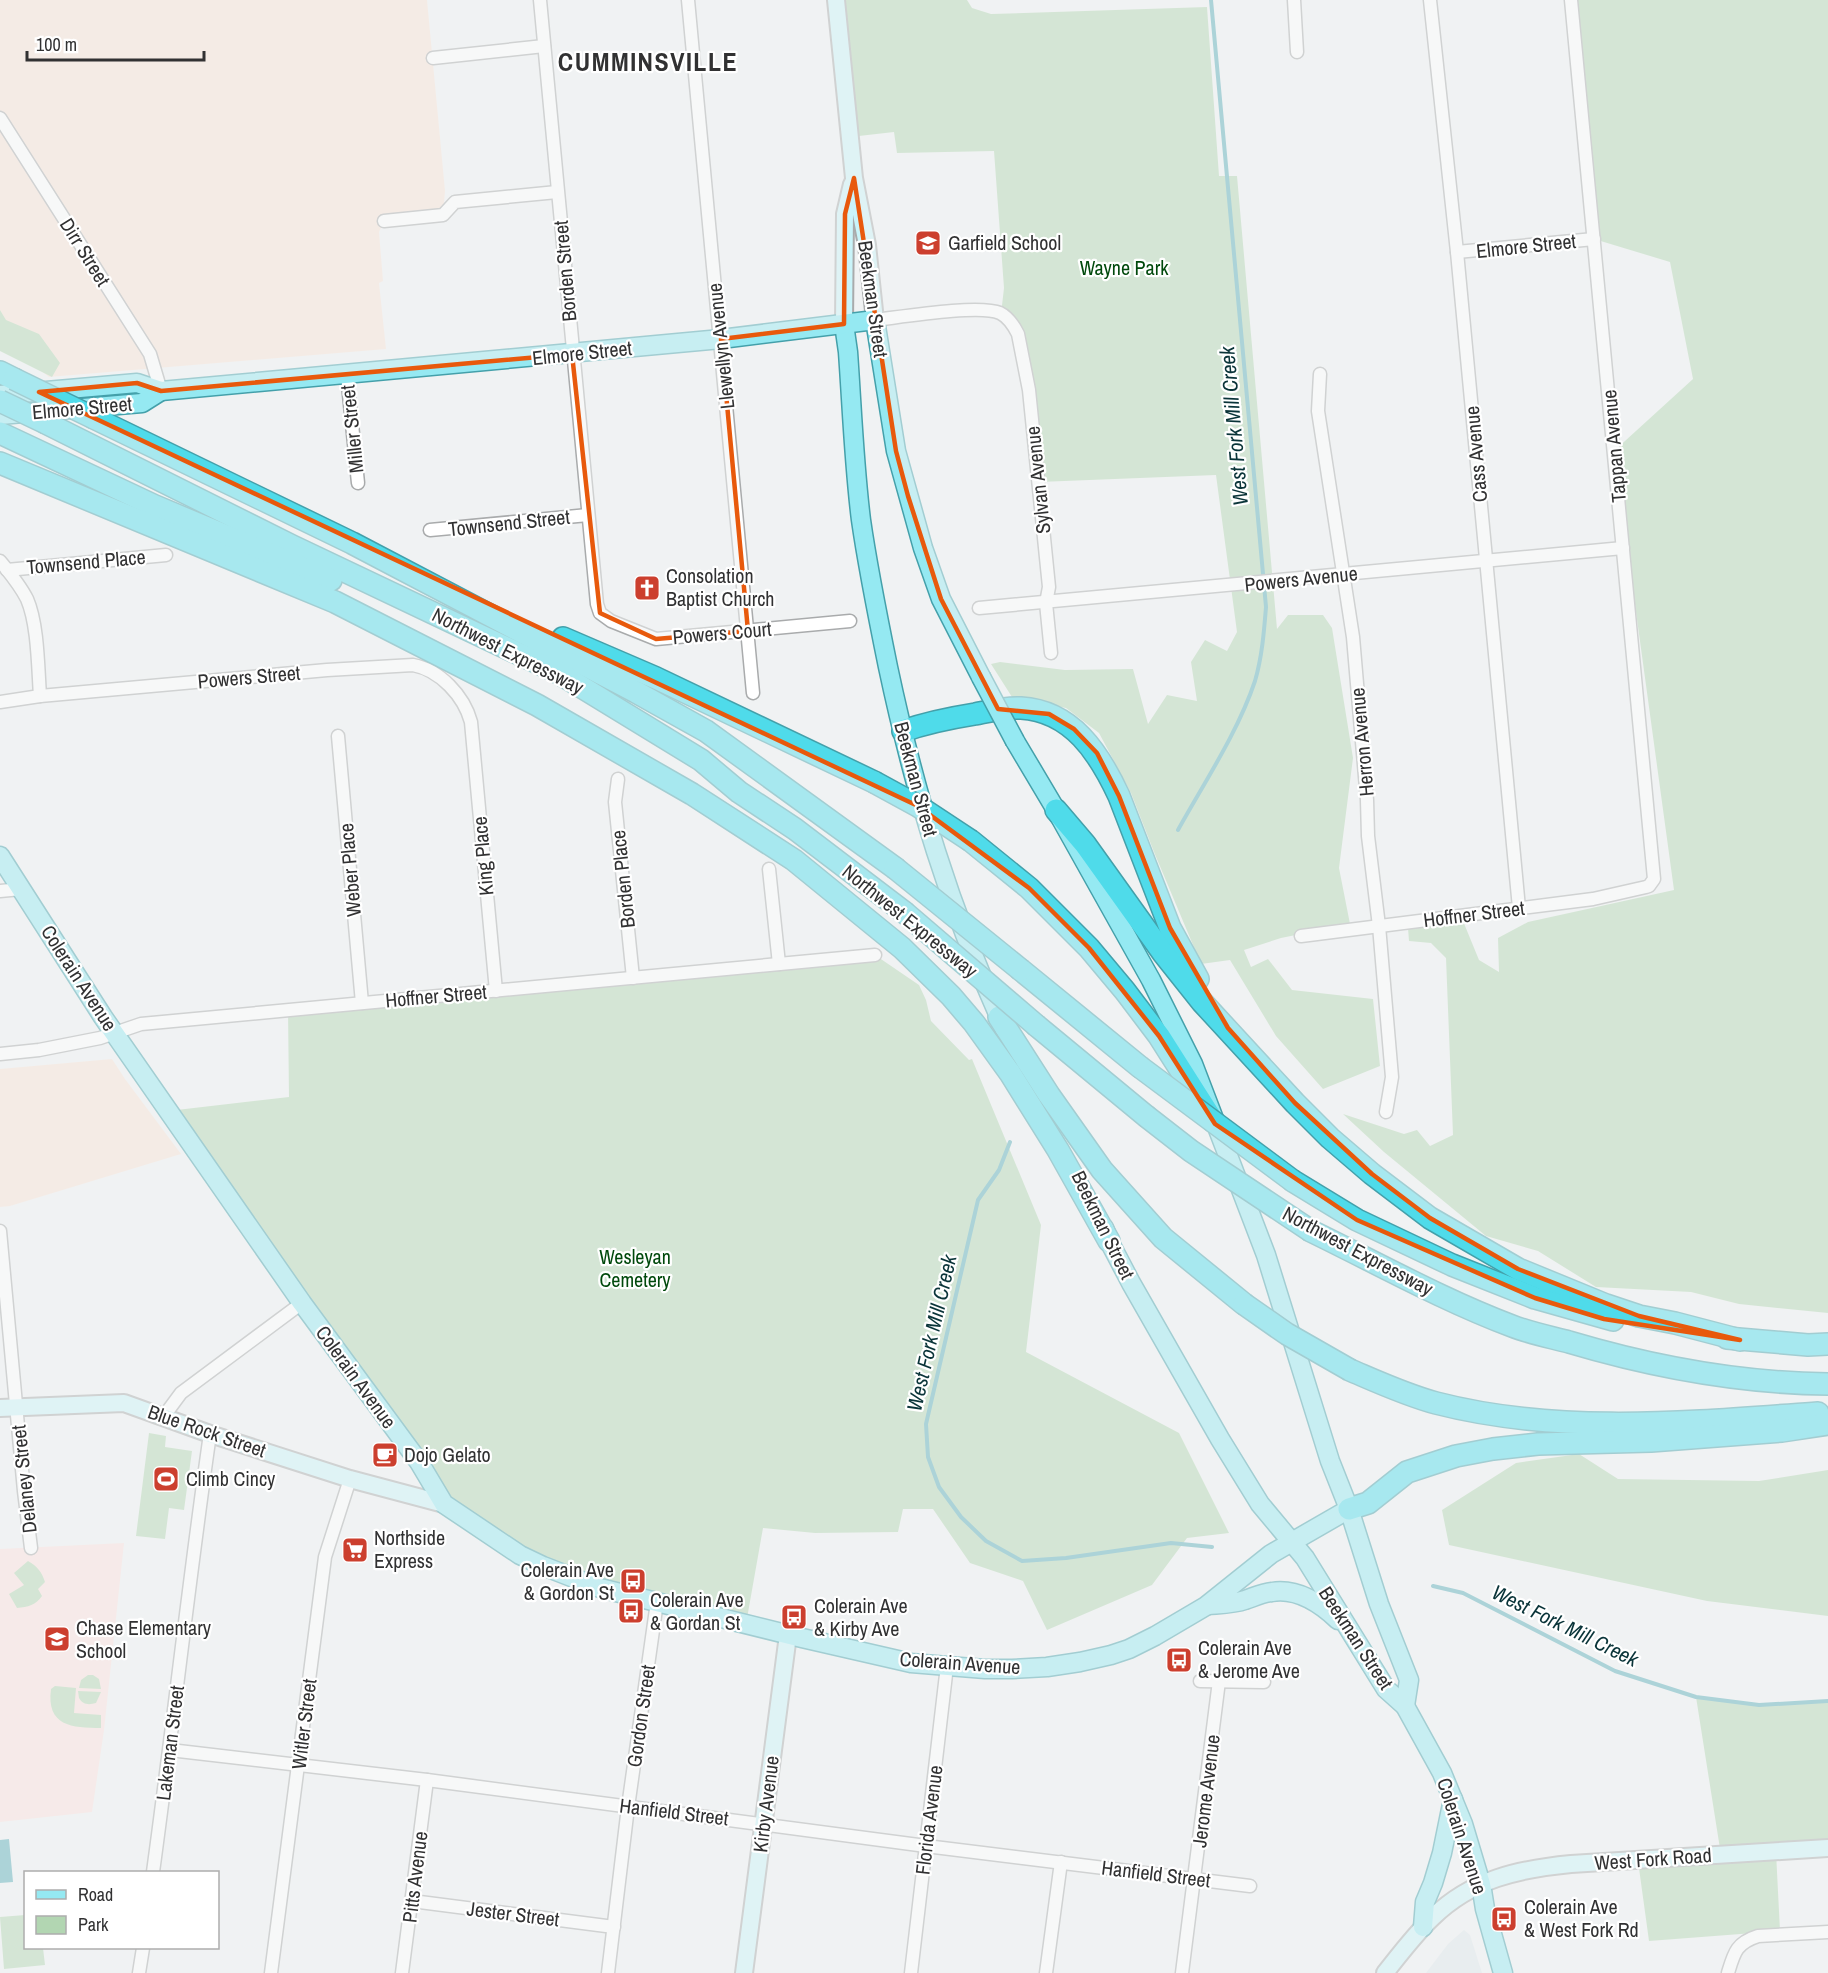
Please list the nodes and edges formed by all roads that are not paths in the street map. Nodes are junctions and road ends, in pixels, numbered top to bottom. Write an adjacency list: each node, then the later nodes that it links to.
1 (540, 0): 7 (street, Borden Street)
2 (688, 0): 19 (street, Llewellyn Avenue)
3 (836, 0): 11 (street, Beekman Street)
4 (1294, 0): 8 (street)
5 (1430, 0): 15 (street, Cass Avenue)
6 (1572, 0): 14 (street, Tappan Avenue)
7 (544, 46): 9 (street); 12 (street, Borden Street)
8 (1297, 52)
9 (433, 58)
10 (0, 118): 24 (street, Dirr Street)
11 (854, 178): 17 (street, Beekman Street); 18 (street, Beekman Street)
12 (557, 192): 13 (street); 20 (street, Borden Street)
13 (384, 221)
14 (1594, 239): 15 (street, Elmore Street); 34 (street, Tappan Avenue)
15 (1457, 252): 36 (street, Cass Avenue)
16 (1001, 314): 17 (street, Elmore Street); 40 (street, Sylvan Avenue)
17 (875, 320): 18 (main road, Elmore Street); 54 (main road, Beekman Street, bridge)
18 (844, 324): 19 (main road, Elmore Street); 51 (main road, Beekman Street)
19 (721, 339): 20 (main road, Elmore Street); 45 (street, Llewellyn Avenue)
20 (572, 354): 22 (main road, Elmore Street); 31 (street, Borden Street)
21 (1320, 374): 39 (street, Herron Avenue)
22 (347, 375): 24 (main road, Elmore Street); 30 (street, Miller Street)
23 (5, 382): 24 (main road, Elmore Street); 33 (highway, Northwest Expressway, bridge)
24 (161, 391): 26 (main road, Elmore Street)
25 (0, 401): 43 (highway, Northwest Expressway, bridge)
26 (0, 415)
27 (8, 437): 28 (highway)
28 (56, 460): 37 (highway); 43 (highway)
29 (0, 464): 37 (highway)
30 (358, 483)
31 (588, 515): 32 (street, Townsend Street); 42 (street, Borden Street)
32 (430, 530)
33 (352, 543): 73 (highway, bridge); 77 (highway, Northwest Expressway, bridge)
34 (1623, 548): 36 (street, Powers Avenue); 57 (street, Tappan Avenue)
35 (166, 555): 38 (street, Townsend Place)
36 (1486, 561): 39 (street, Powers Avenue); 60 (street, Cass Avenue)
37 (237, 562): 75 (highway)
38 (3, 565): 48 (street)
39 (1342, 574): 40 (street, Powers Avenue); 61 (street, Herron Avenue)
40 (1046, 603): 41 (street, Powers Avenue); 46 (street, Sylvan Avenue)
41 (980, 608)
42 (600, 613): 45 (street, Powers Court)
43 (445, 619): 79 (highway, Northwest Expressway, bridge)
44 (850, 621): 45 (street, Powers Court)
45 (748, 631): 47 (street, Llewellyn Avenue)
46 (1051, 653)
47 (753, 693)
48 (40, 696): 49 (street, Powers Street); 50 (street, Powers Street)
49 (0, 702)
50 (471, 722): 66 (street, King Place)
51 (903, 731): 68 (main road, Beekman Street); 69 (highway)
52 (338, 736): 67 (street, Weber Place)
53 (618, 779): 65 (street, Borden Place)
54 (1056, 810): 69 (highway); 73 (main road, Beekman Street)
55 (0, 856): 58 (main road, Colerain Avenue)
56 (769, 869): 64 (street)
57 (1646, 887): 60 (street, Hoffner Street)
58 (21, 889): 59 (street); 70 (main road, Colerain Avenue)
59 (0, 891)
60 (1519, 908): 61 (street, Hoffner Street)
61 (1379, 926): 62 (street, Hoffner Street); 72 (street, Herron Avenue)
62 (1301, 936)
63 (875, 956): 64 (street, Hoffner Street)
64 (779, 964): 65 (street, Hoffner Street)
65 (633, 978): 66 (street, Hoffner Street)
66 (495, 991): 67 (street, Hoffner Street)
67 (362, 1003): 70 (street, Hoffner Street)
68 (999, 1017): 75 (main road, Beekman Street); 81 (highway, bridge)
69 (1228, 1028): 77 (highway)
70 (115, 1033): 71 (street, Hoffner Street); 76 (main road, Colerain Avenue)
71 (0, 1054)
72 (1386, 1112)
73 (1221, 1134): 87 (main road, Beekman Street)
74 (0, 1231): 80 (street, Delaney Street)
75 (1109, 1241): 88 (main road, Beekman Street)
76 (302, 1303): 82 (street); 86 (main road, Colerain Avenue)
77 (1740, 1340): 78 (highway, Northwest Expressway)
78 (1828, 1344)
79 (1828, 1384)
80 (8, 1408): 82 (street, Blue Rock Street); 89 (street, Delaney Street)
81 (1828, 1412)
82 (164, 1416): 84 (street, Blue Rock Street)
83 (1828, 1424): 87 (highway)
84 (210, 1434): 85 (street, Blue Rock Street); 99 (street, Lakeman Street)
85 (350, 1479): 86 (street, Blue Rock Street); 100 (street, Witler Street)
86 (444, 1504): 90 (main road, Colerain Avenue)
87 (1349, 1509): 88 (main road, Colerain Avenue); 98 (main road, Beekman Street)
88 (1293, 1540): 91 (main road, Colerain Avenue); 92 (main road, Beekman Street)
89 (31, 1548)
90 (657, 1602): 93 (main road, Colerain Avenue); 103 (street, Gordon Street)
91 (1206, 1606): 92 (main road); 94 (main road, Colerain Avenue)
92 (1353, 1633): 98 (main road, Beekman Street)
93 (788, 1635): 94 (main road, Colerain Avenue); 104 (street, Kirby Avenue)
94 (947, 1666): 105 (street, Florida Avenue)
95 (1200, 1681): 96 (street)
96 (1219, 1681): 97 (street); 109 (street, Jerome Avenue)
97 (1264, 1682)
98 (1405, 1706): 102 (main road, Colerain Avenue)
99 (170, 1750): 100 (street, Hanfield Street); 108 (street, Lakeman Street)
100 (299, 1764): 101 (street, Hanfield Street); 118 (street, Witler Street)
101 (427, 1780): 103 (street, Hanfield Street); 112 (street, Pitts Avenue)
102 (1453, 1797): 110 (main road, Colerain Avenue); 114 (main road)
103 (628, 1806): 104 (street, Hanfield Street); 113 (street, Gordon Street)
104 (763, 1824): 105 (street, Hanfield Street); 121 (street, Kirby Avenue)
105 (926, 1846): 107 (street, Hanfield Street); 122 (street, Florida Avenue)
106 (1828, 1848): 110 (street, West Fork Road)
107 (1061, 1862): 109 (street, Hanfield Street); 123 (street)
108 (153, 1871)
109 (1195, 1880): 111 (street, Hanfield Street); 124 (street, Jerome Avenue)
110 (1481, 1884): 114 (street, West Fork Road); 126 (main road, Colerain Avenue)
111 (1250, 1886)
112 (412, 1901): 113 (street, Jester Street); 119 (street, Pitts Avenue)
113 (614, 1927): 120 (street, Gordon Street)
114 (1424, 1927): 125 (street, West Fork Road)
115 (1828, 1932): 127 (street)
116 (143, 1949): 117 (street)
117 (139, 1973)
118 (272, 1973)
119 (402, 1973)
120 (608, 1973)
121 (744, 1973)
122 (911, 1973)
123 (1047, 1973)
124 (1182, 1973)
125 (1385, 1973)
126 (1503, 1973)
127 (1728, 1973)

